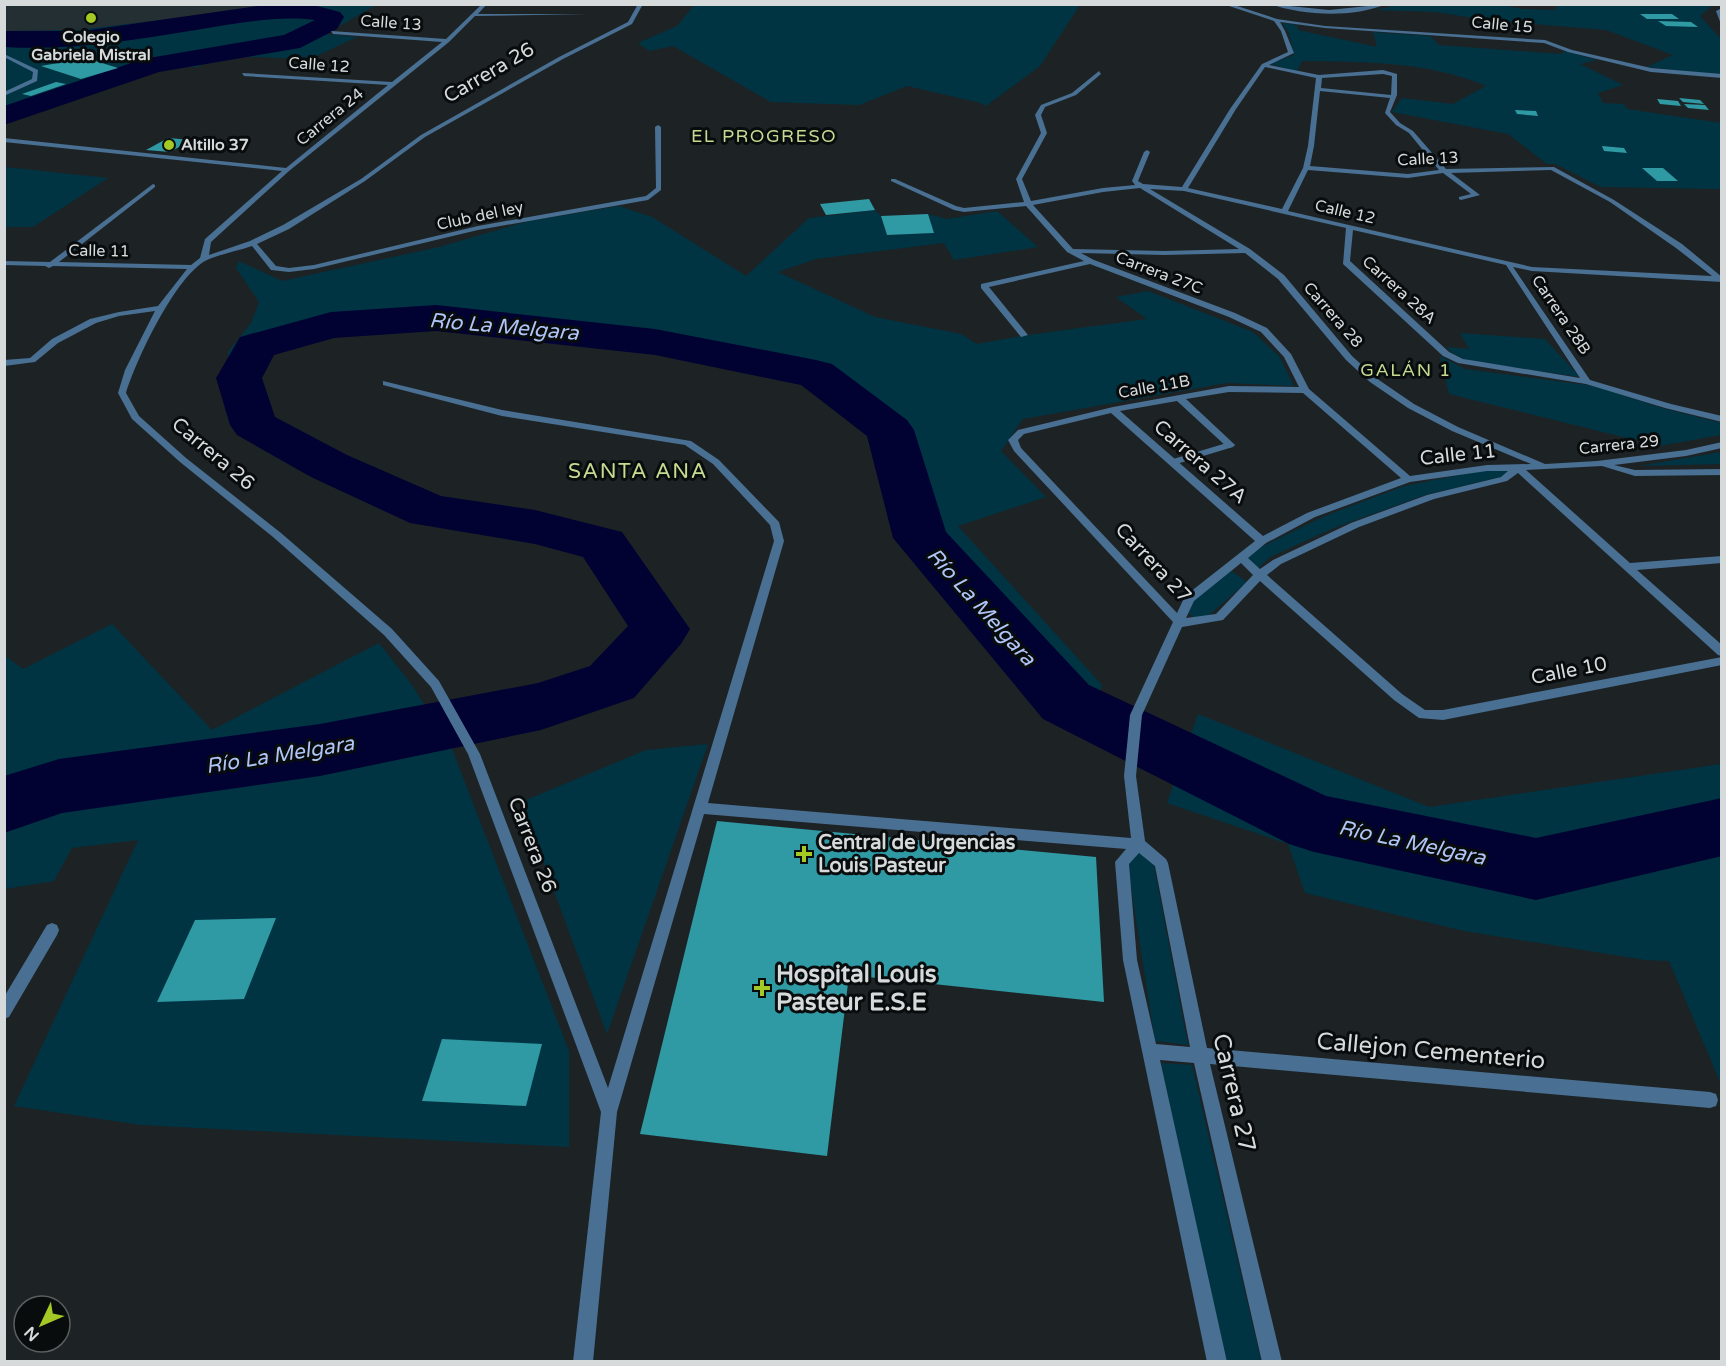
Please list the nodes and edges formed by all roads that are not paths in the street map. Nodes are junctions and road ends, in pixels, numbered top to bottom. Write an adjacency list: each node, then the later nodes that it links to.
1 (485, 4): 8 (street, Carrera 24)
2 (641, 4): 37 (street, Carrera 26)
3 (1225, 4): 9 (street)
4 (1272, 4): 5 (street)
5 (1385, 4)
6 (1722, 9): 10 (street)
7 (586, 14): 8 (street)
8 (474, 15): 12 (street, Carrera 24)
9 (1276, 20): 14 (street); 17 (street, Calle 15)
10 (1722, 26)
11 (333, 32): 12 (street, Calle 13)
12 (447, 41): 19 (street, Carrera 24)
13 (4, 55): 21 (street)
14 (1264, 65): 18 (street); 32 (street)
15 (1099, 73): 34 (street, Carrera 27C)
16 (244, 74): 19 (street, Calle 12)
17 (1722, 76)
18 (1319, 77): 20 (street); 22 (street)
19 (392, 84): 27 (street, Carrera 24)
20 (1318, 89): 22 (street); 26 (street)
21 (4, 94)
22 (1393, 97): 28 (street)
23 (658, 127): 37 (street, Club del ley)
24 (4, 140): 27 (street)
25 (1148, 152): 31 (street)
26 (1306, 168): 28 (street, Calle 13); 35 (street)
27 (287, 170): 40 (street, Carrera 24)
28 (1444, 171): 33 (street); 46 (street, Calle 13)
29 (893, 180): 34 (street, Calle 12)
30 (153, 186): 43 (street)
31 (1141, 186): 32 (street, Calle 12); 34 (street, Calle 12); 39 (street, Carrera 28)
32 (1184, 189): 35 (street, Calle 12)
33 (1461, 198)
34 (1028, 204): 38 (street, Carrera 27C)
35 (1284, 212): 36 (street, Calle 12)
36 (1350, 227): 44 (street, Calle 12); 50 (street, Carrera 28A)
37 (254, 243): 40 (street, Carrera 26)
38 (1070, 250): 39 (street); 41 (street, Carrera 27C)
39 (1247, 250): 60 (street, Carrera 28)
40 (204, 259): 45 (street, Carrera 26)
41 (1091, 262): 48 (street); 52 (street, Carrera 27C)
42 (4, 264): 43 (street, Calle 11)
43 (49, 266): 45 (street, Calle 11)
44 (1509, 266): 46 (street, Calle 12); 50 (street, Carrera 28B)
45 (193, 267): 47 (street, Carrera 26)
46 (1721, 280)
47 (161, 308): 49 (street); 79 (street, Carrera 26)
48 (1024, 334)
49 (4, 363)
50 (1587, 382): 55 (street)
51 (387, 383): 72 (street, Carrera 26)
52 (1305, 390): 53 (street, Calle 11B); 63 (street, Carrera 27C)
53 (1179, 398): 54 (street, Calle 11B); 58 (street)
54 (1113, 410): 56 (street, Calle 11B); 58 (street, Carrera 27A)
55 (1722, 419)
56 (1013, 440): 69 (street, Carrera 27)
57 (1722, 445): 59 (street, Carrera 29)
58 (1173, 462): 64 (street, Carrera 27A)
59 (1597, 464): 60 (street, Carrera 29); 62 (street)
60 (1542, 465): 61 (street, Carrera 29)
61 (1518, 468): 63 (street, Calle 11); 67 (street); 68 (street, Calle 11)
62 (1722, 472)
63 (1408, 479): 64 (street, Calle 11)
64 (1262, 541): 65 (street, Calle 11)
65 (1240, 557): 68 (street); 69 (street, Calle 11)
66 (1722, 560): 67 (street)
67 (1626, 567): 70 (street)
68 (1258, 576): 69 (street, Calle 11); 71 (street, Calle 10)
69 (1180, 623): 73 (street, Carrera 27)
70 (1722, 652)
71 (1722, 661)
72 (700, 808): 73 (street); 79 (street, Carrera 26)
73 (1138, 844): 76 (street); 77 (street, Carrera 27)
74 (52, 930): 75 (street)
75 (4, 1012)
76 (1149, 1051): 77 (street, Callejon Cementerio); 81 (street)
77 (1200, 1055): 78 (street, Callejon Cementerio); 82 (street, Carrera 27)
78 (1710, 1100)
79 (609, 1112): 80 (street, Carrera 26)
80 (583, 1362)
81 (1217, 1362)
82 (1272, 1362)

